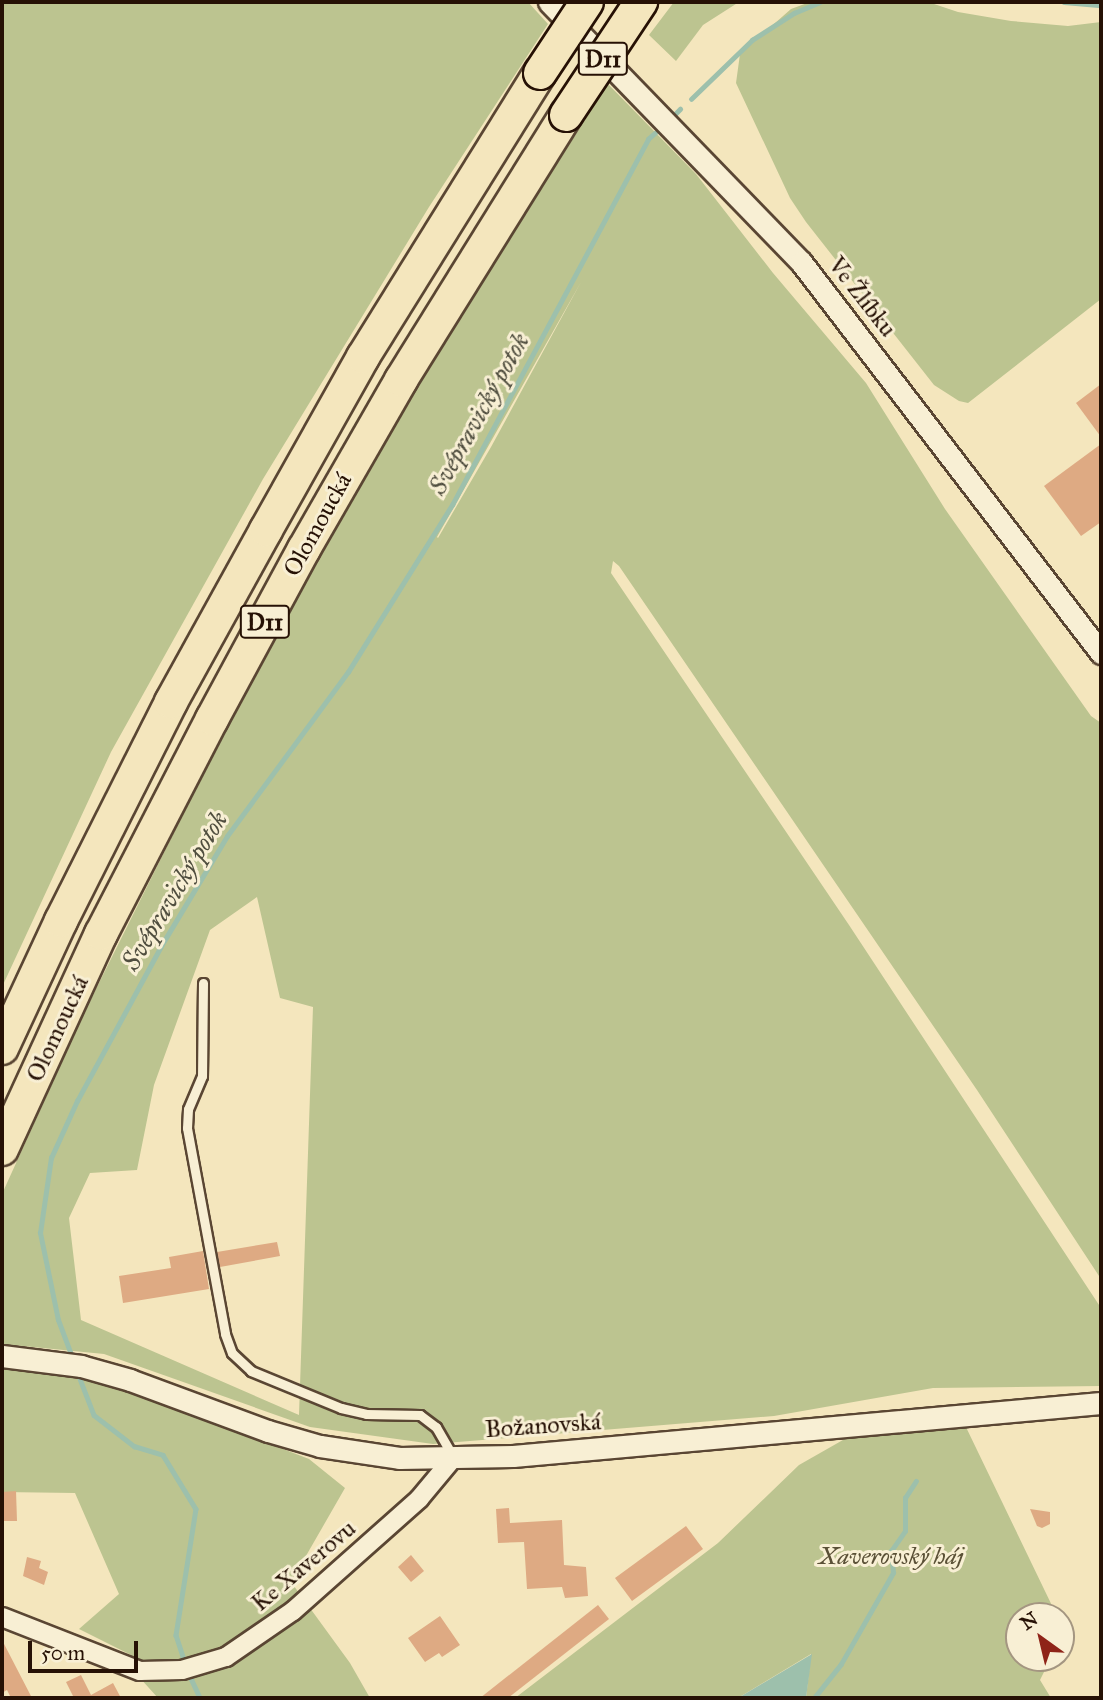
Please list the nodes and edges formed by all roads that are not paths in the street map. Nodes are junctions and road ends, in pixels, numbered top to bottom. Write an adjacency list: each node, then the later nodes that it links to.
1 (549, 2): 4 (street, Ve Žlíbku)
2 (587, 2): 6 (highway, Olomoucká / D11, bridge)
3 (641, 2): 7 (highway, Olomoucká / D11, bridge)
4 (1101, 653)
5 (203, 983): 10 (lane)
6 (2, 1048)
7 (2, 1149)
8 (2, 1356): 10 (street, Božanovská)
9 (1101, 1403): 10 (street, Božanovská)
10 (454, 1457): 11 (street, Ke Xaverovu)
11 (2, 1616)

